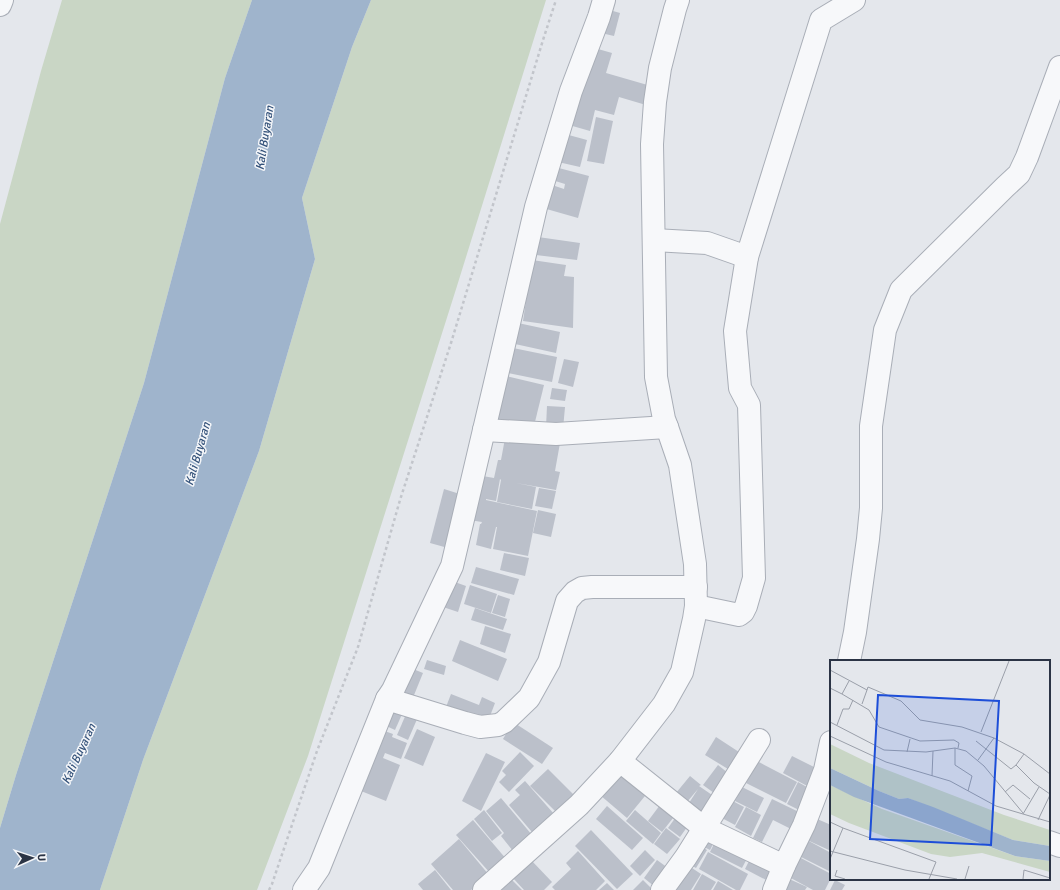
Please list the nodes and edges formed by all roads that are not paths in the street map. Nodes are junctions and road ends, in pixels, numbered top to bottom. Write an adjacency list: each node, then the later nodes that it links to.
1 (2, 0): 5 (street)
2 (604, 0): 10 (street)
3 (678, 0): 7 (street)
4 (854, 0): 8 (street)
5 (0, 5)
6 (1060, 67): 12 (street)
7 (654, 240): 8 (street); 9 (street)
8 (747, 257): 11 (street)
9 (668, 427): 10 (street); 11 (street)
10 (484, 430): 13 (street)
11 (696, 597): 13 (street); 16 (street)
12 (849, 660)
13 (387, 699): 22 (street)
14 (758, 740): 18 (street)
15 (830, 752): 17 (street)
16 (620, 761): 18 (street); 23 (street)
17 (828, 771): 21 (street)
18 (704, 828): 21 (street); 24 (street)
19 (1050, 842): 20 (street)
20 (1060, 846)
21 (784, 866): 25 (street)
22 (304, 890)
23 (484, 890)
24 (662, 890)
25 (774, 890)

